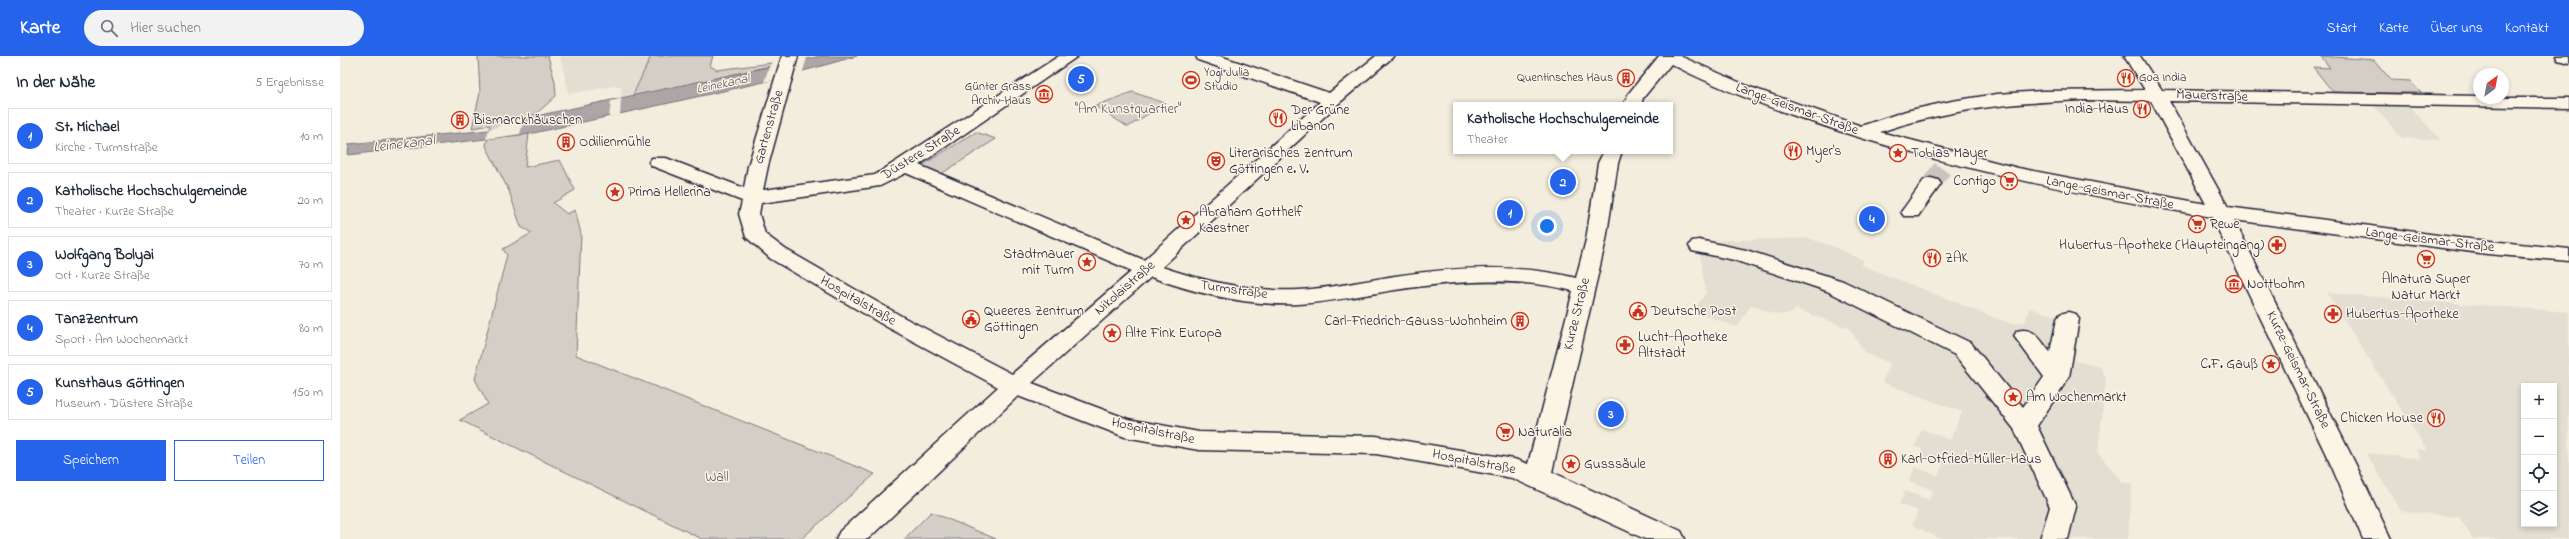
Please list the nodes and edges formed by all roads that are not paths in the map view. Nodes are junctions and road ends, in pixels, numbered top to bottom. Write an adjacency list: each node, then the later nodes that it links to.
1 (1070, 56): 16 (street, Düstere Straße)
2 (1204, 56): 10 (street)
3 (1386, 56): 10 (street, Nikolaistraße)
4 (1668, 56): 11 (street); 13 (street, Lange-Geismar-Straße)
5 (2132, 56): 9 (street, Kurze-Geismar-Straße)
6 (2564, 56): 8 (street)
7 (790, 58): 18 (street, Gartenstraße)
8 (2569, 58)
9 (2157, 94): 12 (street, Mauerstraße); 13 (street, Mauerstraße); 20 (street, Kurze-Geismar-Straße)
10 (1332, 100): 23 (street, Nikolaistraße)
11 (1633, 102)
12 (2569, 103)
13 (1860, 132): 20 (street, Lange-Geismar-Straße)
14 (1612, 154): 24 (street, Kurze Straße)
15 (659, 162): 18 (street)
16 (905, 166): 18 (street, Düstere Straße); 23 (street, Turmstraße)
17 (1931, 184): 19 (street)
18 (752, 198): 28 (street, Hospitalstraße)
19 (1911, 212)
20 (2223, 214): 22 (street, Lange-Geismar-Straße); 34 (street, Kurze-Geismar-Straße)
21 (1700, 246): 29 (street)
22 (2569, 255)
23 (1146, 270): 24 (street, Turmstraße); 28 (street, Nikolaistraße)
24 (1583, 287): 30 (street, Kurze Straße)
25 (2068, 319): 27 (street)
26 (2025, 336): 27 (street)
27 (2057, 377): 29 (street)
28 (1016, 386): 30 (street, Hospitalstraße); 31 (street, Nikolaistraße)
29 (2024, 425): 33 (street)
30 (1538, 477): 32 (street, Hospitalstraße)
31 (850, 539)
32 (1671, 539)
33 (2054, 539)
34 (2377, 539)

